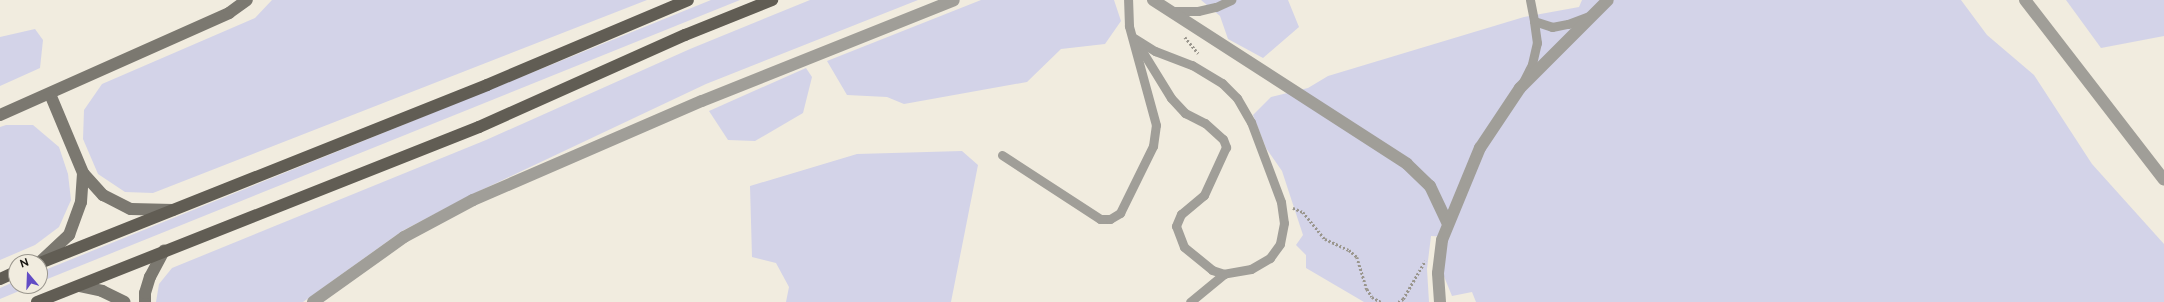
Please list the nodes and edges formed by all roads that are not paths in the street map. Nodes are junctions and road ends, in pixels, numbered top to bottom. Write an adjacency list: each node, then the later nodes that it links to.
1 (247, 0): 16 (street)
2 (688, 0): 21 (main road)
3 (772, 0): 23 (main road)
4 (954, 0): 31 (street)
5 (1128, 0): 14 (lane)
6 (1153, 0): 11 (street)
7 (1231, 0): 11 (lane)
8 (1530, 0): 13 (lane)
9 (1608, 0): 12 (street)
10 (2026, 0): 20 (street)
11 (1172, 11): 22 (street)
12 (1593, 15): 13 (lane); 15 (street)
13 (1534, 21): 15 (lane)
14 (1134, 38): 18 (lane); 26 (lane); 26 (lane)
15 (1520, 88): 22 (street)
16 (50, 94): 17 (street); 19 (street)
17 (0, 115)
18 (1002, 155)
19 (83, 173): 21 (street); 24 (street)
20 (2164, 180)
21 (173, 210): 25 (main road)
22 (1448, 224): 33 (street)
23 (164, 251): 27 (main road); 30 (street)
24 (48, 255)
25 (48, 260)
26 (1224, 274): 32 (lane)
27 (79, 286): 28 (main road); 29 (street)
28 (37, 302)
29 (125, 302)
30 (145, 302)
31 (313, 302)
32 (1190, 302)
33 (1440, 302)

